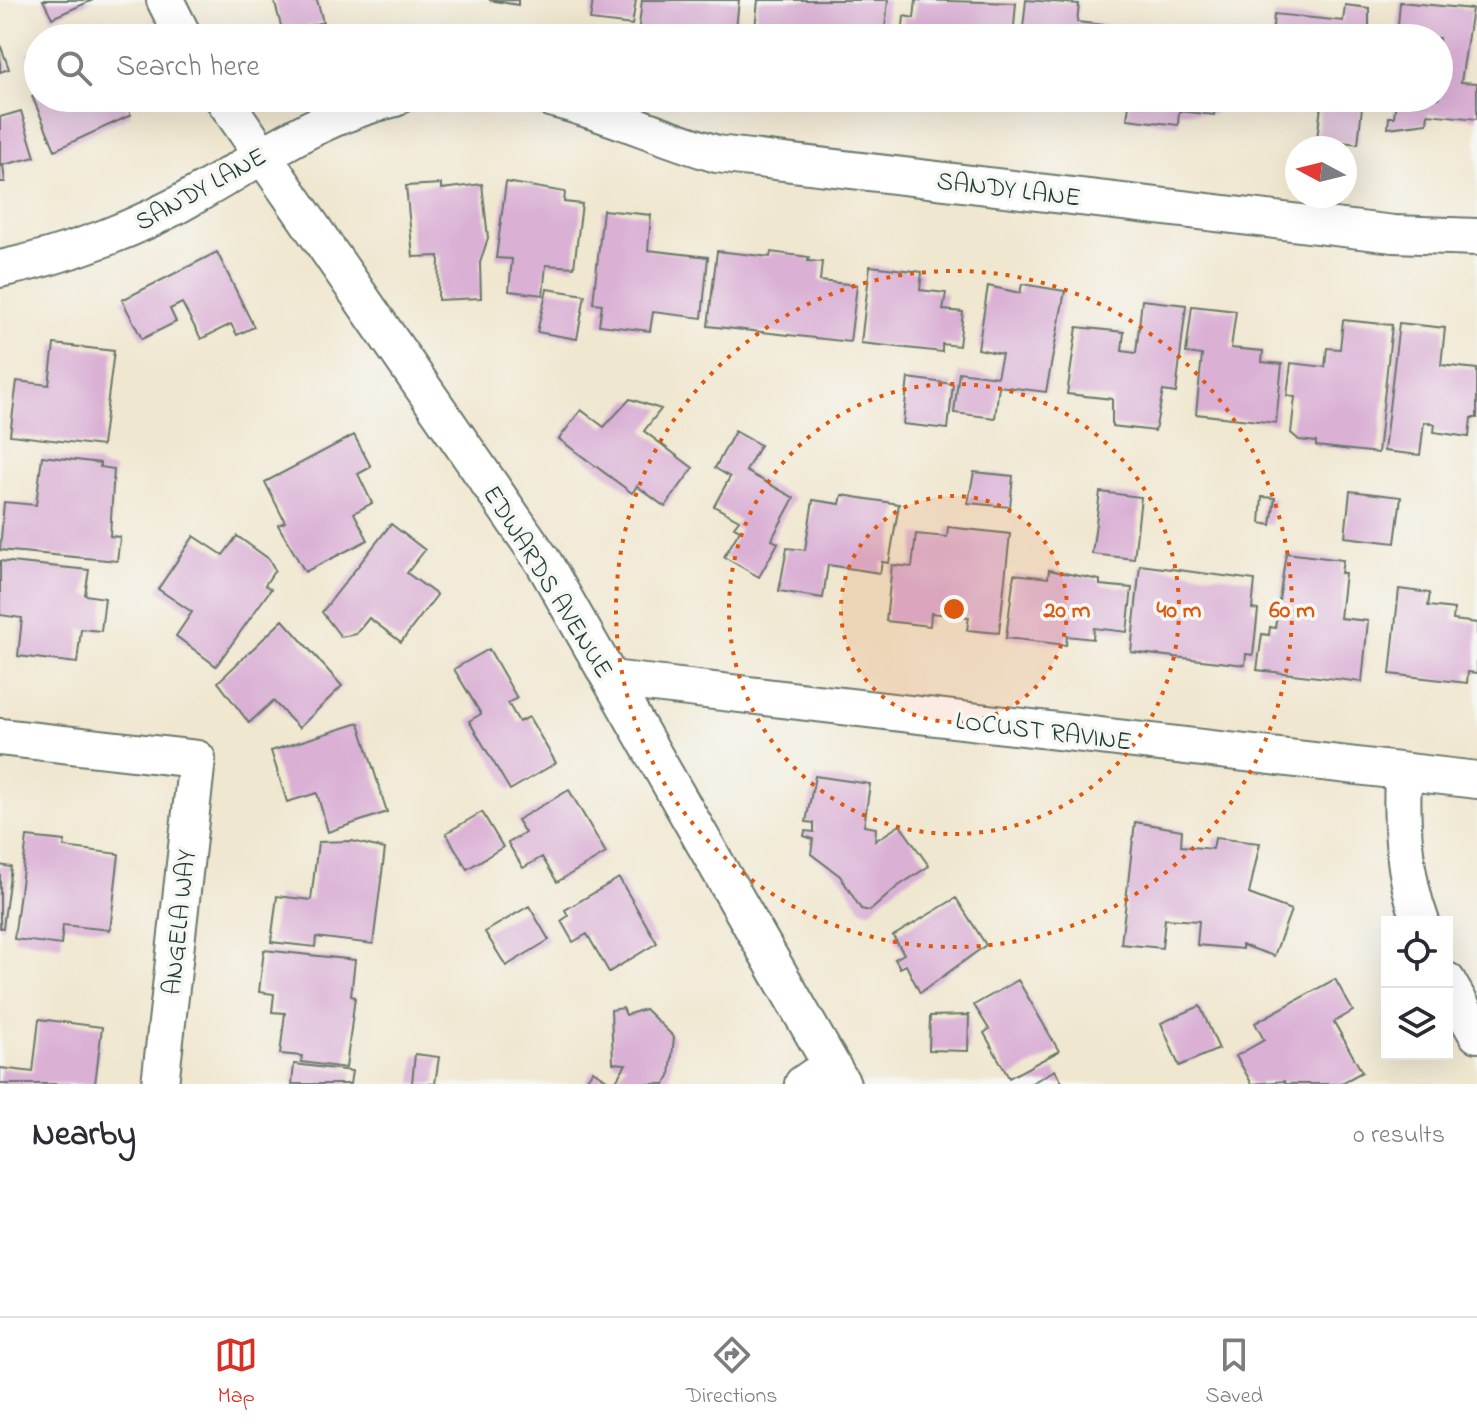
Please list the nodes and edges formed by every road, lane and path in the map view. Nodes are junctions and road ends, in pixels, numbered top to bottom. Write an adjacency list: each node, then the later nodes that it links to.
1 (165, 0): 2 (street)
2 (177, 24)
3 (232, 112): 6 (street, EDWARDS AVENUE)
4 (345, 112): 6 (street, SANDY LANE)
5 (599, 112): 7 (street, SANDY LANE)
6 (261, 155): 8 (street, SANDY LANE); 9 (street, EDWARDS AVENUE)
7 (1477, 237)
8 (0, 269)
9 (611, 679): 11 (street, LOCUST RAVINE); 16 (street, EDWARDS AVENUE)
10 (0, 737): 17 (street, ANGELA WAY)
11 (1403, 772): 12 (street, LOCUST RAVINE); 13 (street)
12 (1477, 780)
13 (1419, 916)
14 (1451, 988): 15 (street)
15 (1477, 1034)
16 (826, 1078)
17 (160, 1084)

